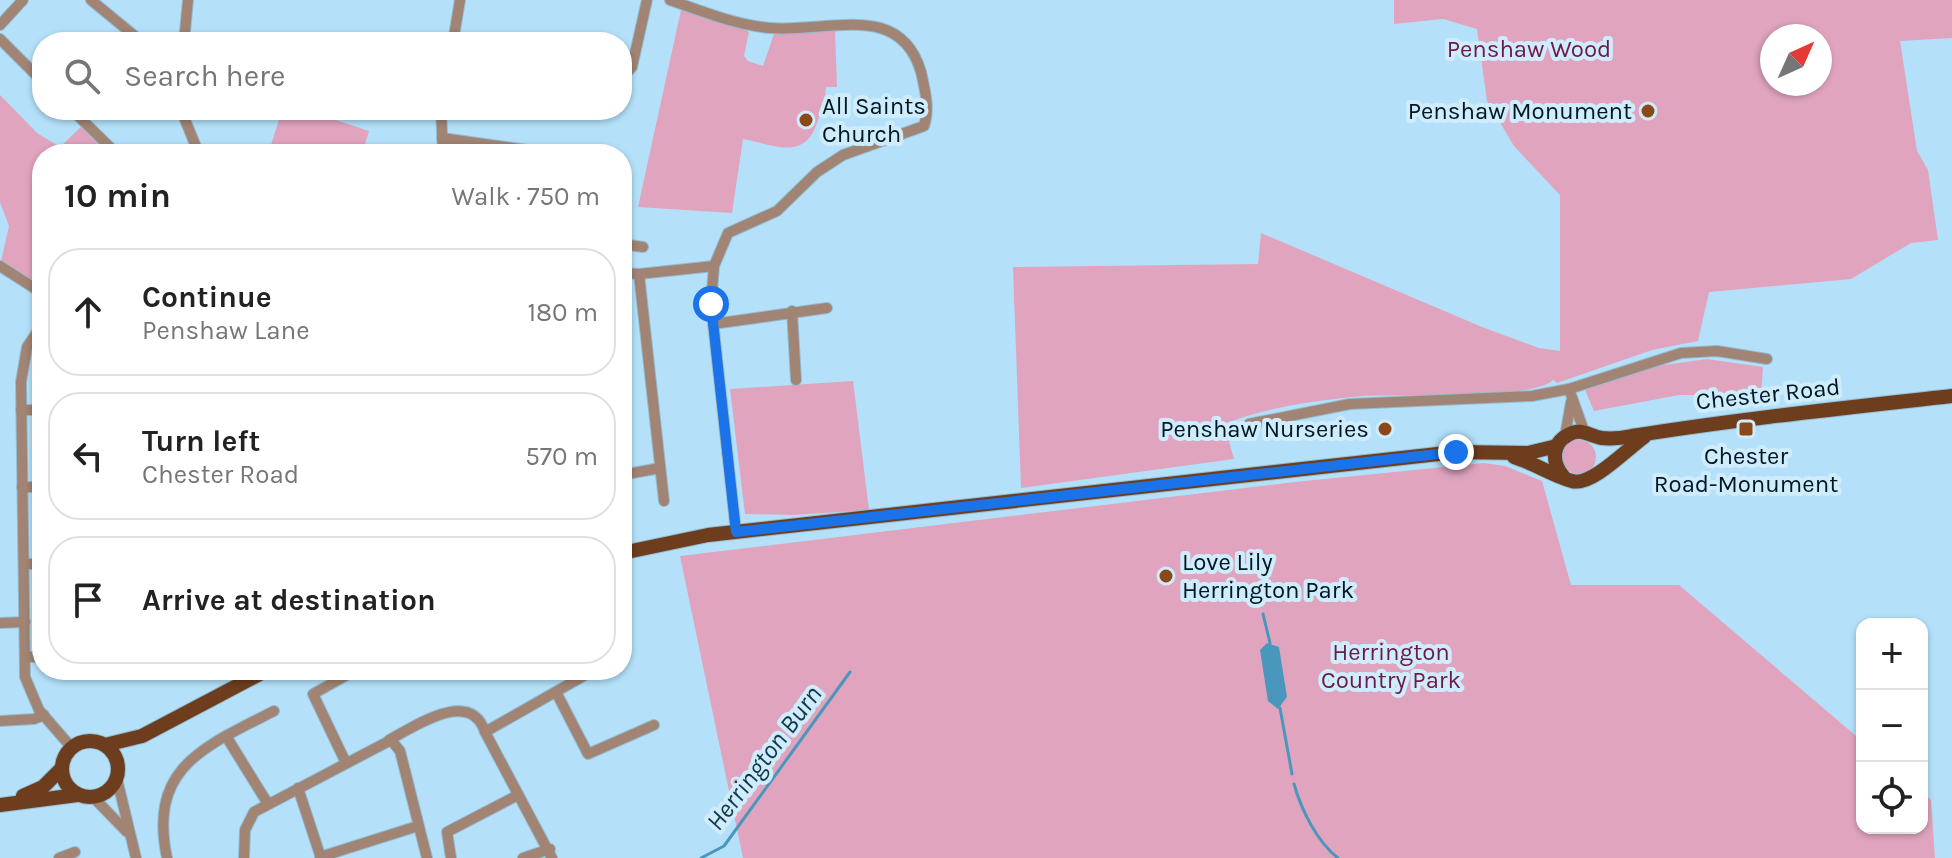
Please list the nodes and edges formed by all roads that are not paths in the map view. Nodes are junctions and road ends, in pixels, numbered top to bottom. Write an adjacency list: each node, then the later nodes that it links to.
1 (23, 0): 7 (street)
2 (91, 0): 8 (street)
3 (188, 0): 9 (street)
4 (460, 0): 10 (street)
5 (647, 0): 12 (street)
6 (670, 0): 25 (street)
7 (0, 25)
8 (130, 32)
9 (185, 32)
10 (455, 32)
11 (0, 39): 13 (street)
12 (632, 67)
13 (32, 71)
14 (82, 120): 18 (street)
15 (185, 120): 19 (street)
16 (441, 120): 17 (street)
17 (442, 138): 20 (street); 21 (street)
18 (107, 144)
19 (195, 144)
20 (442, 144)
21 (485, 144)
22 (632, 245): 23 (street)
23 (643, 247)
24 (0, 266): 28 (street)
25 (714, 266): 27 (street); 31 (street)
26 (632, 274): 27 (street)
27 (639, 274): 45 (street)
28 (32, 287)
29 (827, 308): 30 (street)
30 (792, 311): 31 (street); 34 (street)
31 (713, 324): 52 (street)
32 (32, 340): 38 (street)
33 (1767, 359): 35 (street)
34 (796, 380)
35 (1569, 389): 37 (street); 40 (street)
36 (1952, 396): 41 (main road, Chester Road)
37 (1572, 401): 42 (street); 43 (street)
38 (21, 410): 39 (street); 49 (street)
39 (32, 410)
40 (1249, 424)
41 (1649, 433): 42 (main road); 46 (main road, Chester Road)
42 (1591, 435): 43 (main road); 46 (main road)
43 (1561, 441): 44 (main road); 48 (main road)
44 (1506, 454): 48 (main road); 52 (main road)
45 (660, 468): 47 (street); 51 (street)
46 (1602, 470): 48 (main road)
47 (632, 473)
48 (1563, 476)
49 (22, 487): 50 (street); 54 (street)
50 (32, 487)
51 (664, 501)
52 (736, 532): 53 (main road)
53 (632, 551)
54 (24, 564): 55 (street); 56 (street)
55 (32, 564)
56 (25, 622): 57 (street); 58 (street)
57 (0, 623)
58 (25, 657): 59 (street); 65 (street)
59 (32, 657)
60 (248, 680): 69 (main road)
61 (338, 680): 75 (street)
62 (577, 680): 63 (street)
63 (556, 692): 67 (street); 68 (street)
64 (274, 711): 70 (street)
65 (44, 715): 66 (street); 73 (street)
66 (0, 721)
67 (654, 725)
68 (485, 732): 71 (street); 80 (street)
69 (142, 736): 72 (main road); 74 (main road)
70 (226, 736): 82 (street); 90 (street)
71 (389, 741): 75 (street); 84 (street)
72 (105, 745): 73 (main road); 74 (main road)
73 (72, 748): 76 (main road)
74 (118, 762): 77 (main road)
75 (346, 763): 78 (street)
76 (61, 769): 79 (main road); 83 (main road)
77 (117, 779): 81 (main road); 85 (street)
78 (298, 788): 82 (street); 92 (street)
79 (77, 795): 81 (main road); 83 (main road)
80 (518, 795): 87 (street); 94 (street)
81 (94, 798): 85 (street)
82 (268, 804): 91 (street)
83 (0, 805)
84 (418, 826): 92 (street); 93 (street)
85 (131, 837): 89 (street)
86 (75, 851): 88 (street)
87 (551, 853): 95 (street)
88 (59, 858)
89 (136, 858)
90 (167, 858)
91 (244, 858)
92 (320, 858)
93 (427, 858)
94 (451, 858)
95 (523, 858)

